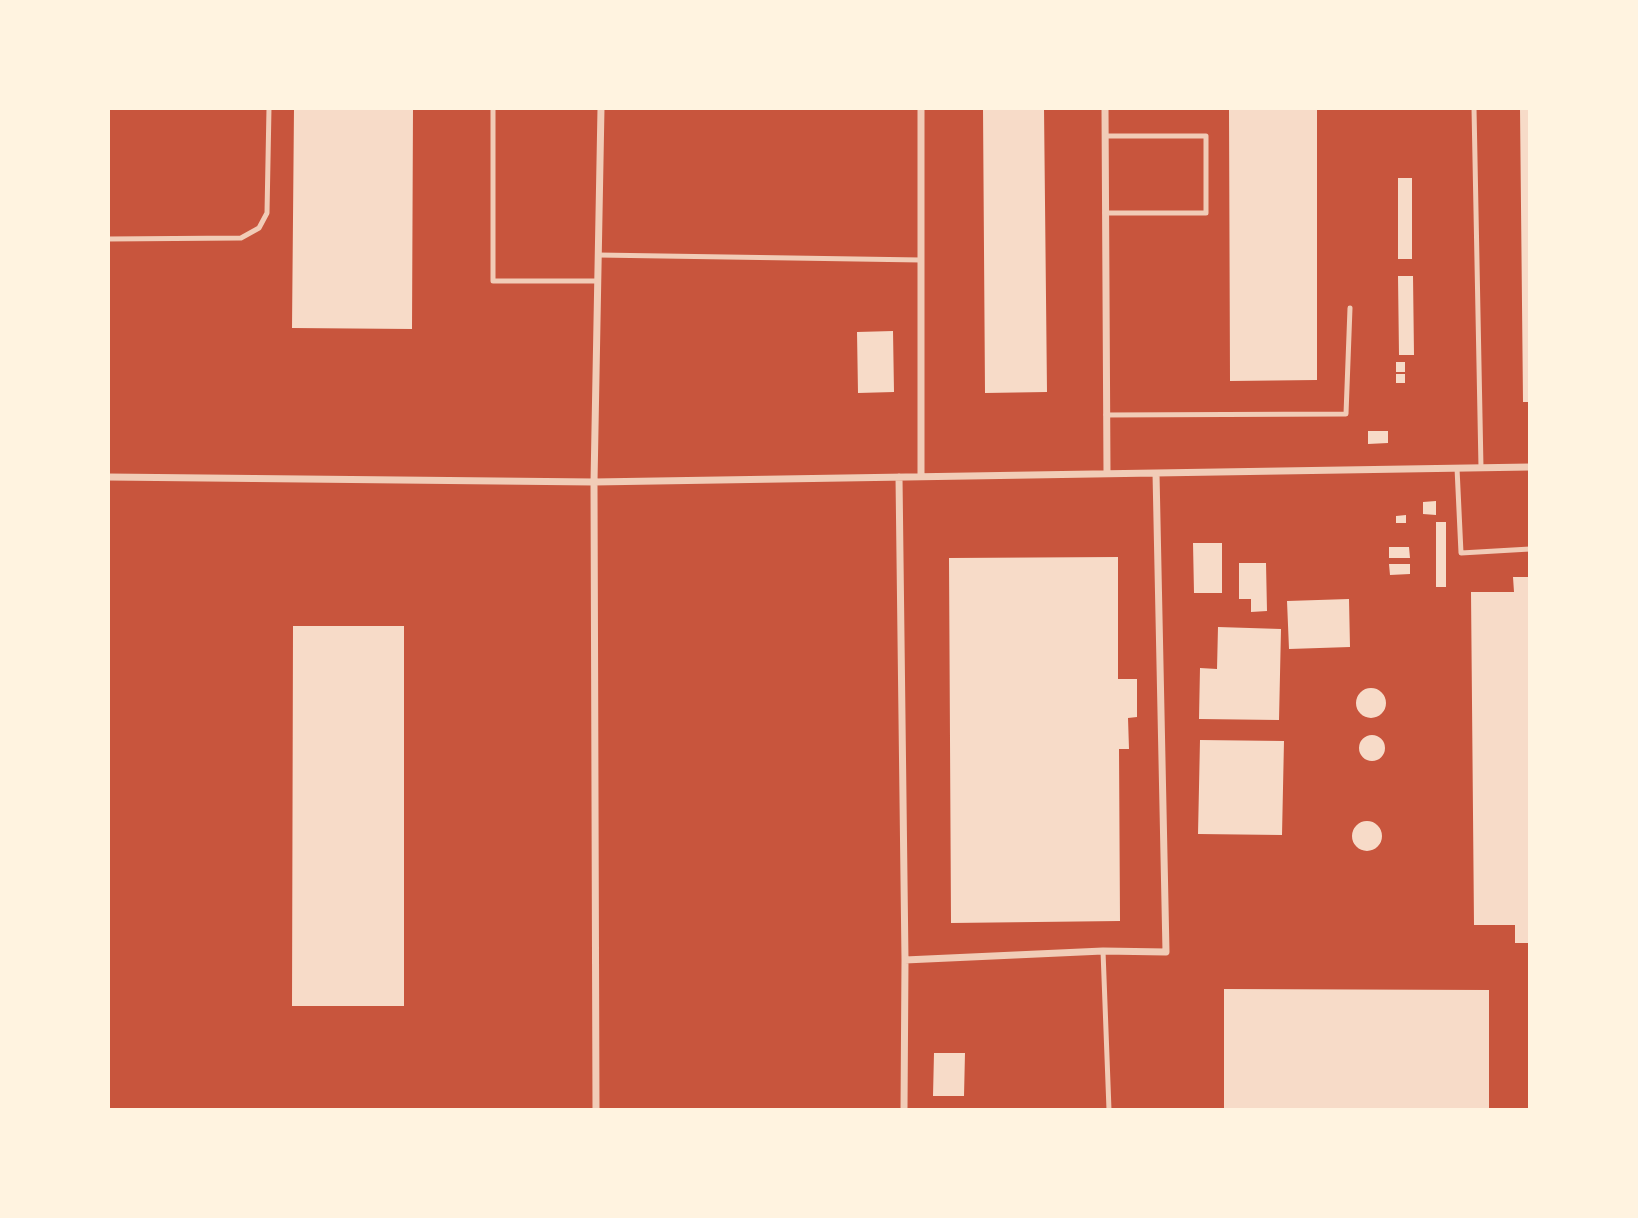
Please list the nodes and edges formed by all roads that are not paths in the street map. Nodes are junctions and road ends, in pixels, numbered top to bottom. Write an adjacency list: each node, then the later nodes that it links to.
1 (269, 108): 9 (lane)
2 (493, 108): 12 (lane)
3 (601, 108): 10 (street)
4 (921, 108): 11 (street)
5 (1105, 108): 7 (street)
6 (1475, 108): 17 (lane)
7 (1105, 136): 8 (street); 8 (lane)
8 (1105, 213): 14 (street)
9 (108, 239)
10 (598, 255): 11 (lane); 12 (street)
11 (922, 260): 20 (street)
12 (598, 281): 23 (street)
13 (1350, 308): 14 (lane)
14 (1107, 415): 19 (street)
15 (1530, 467): 17 (street)
16 (1457, 468): 17 (street); 18 (street); 24 (lane)
17 (1481, 468)
18 (1156, 473): 19 (street); 25 (street)
19 (1107, 474): 20 (street)
20 (921, 476): 22 (street)
21 (108, 477): 23 (street)
22 (899, 477): 23 (street); 26 (street)
23 (594, 482): 27 (street)
24 (1530, 549)
25 (1103, 951): 26 (street); 29 (lane)
26 (905, 960): 28 (street)
27 (596, 1110)
28 (904, 1110)
29 (1109, 1110)

